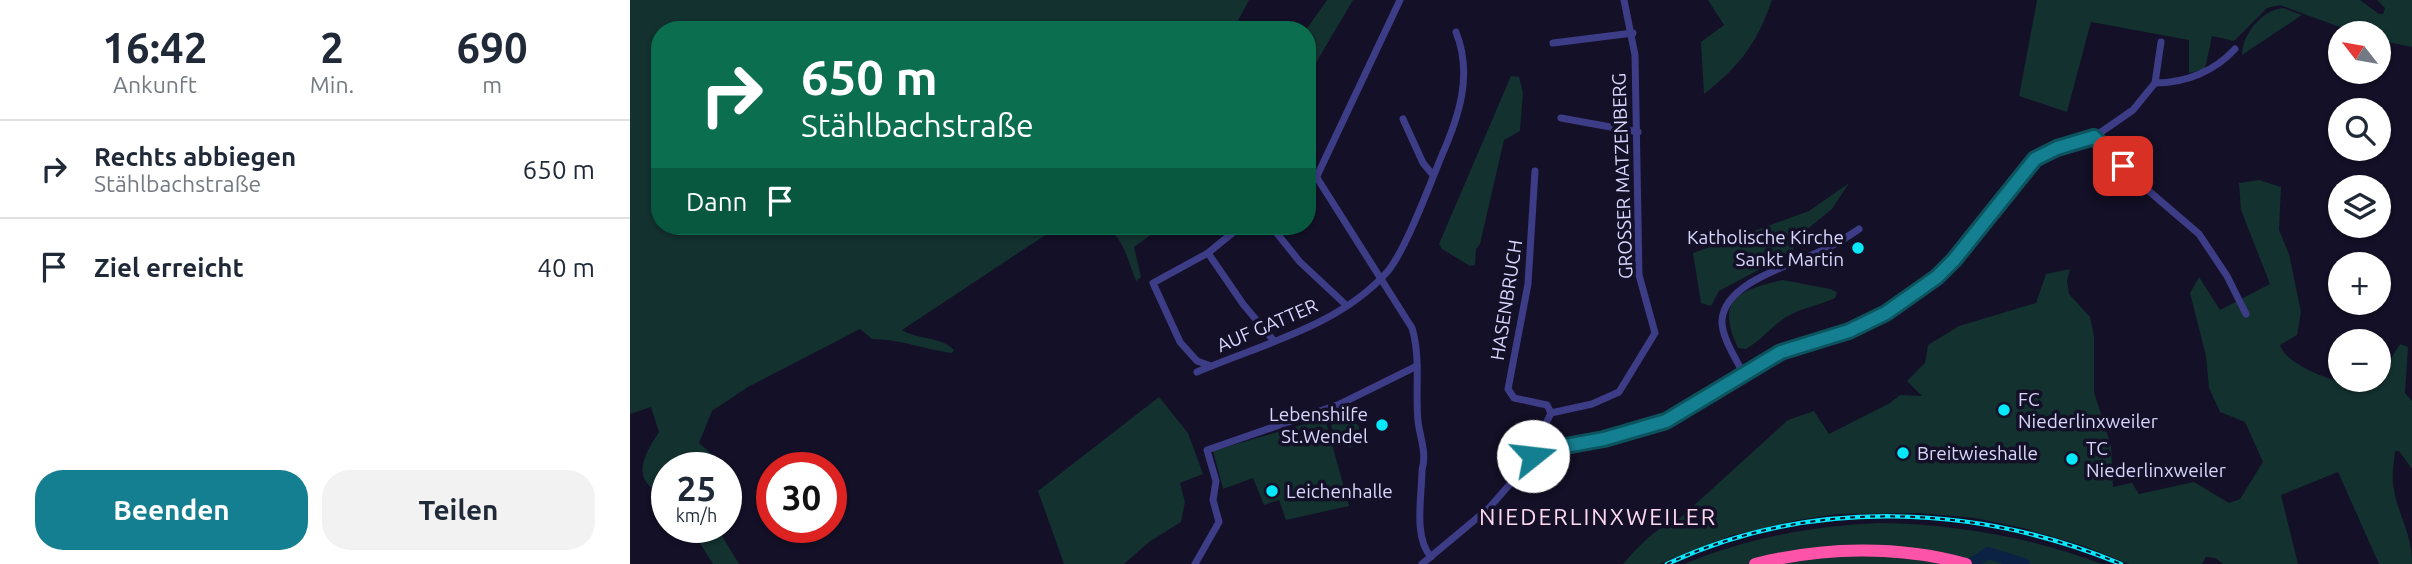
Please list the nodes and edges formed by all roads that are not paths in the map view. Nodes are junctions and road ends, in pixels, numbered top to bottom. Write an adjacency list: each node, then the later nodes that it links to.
1 (1400, 0): 15 (street)
2 (1624, 0): 4 (street, GROSSER MATZENBERG)
3 (1456, 33): 14 (street, AUF GATTER)
4 (1633, 33): 6 (street); 11 (street, GROSSER MATZENBERG)
5 (2161, 42): 8 (street)
6 (1553, 43)
7 (2235, 49): 8 (street)
8 (2155, 83): 12 (street)
9 (1561, 118): 11 (street)
10 (1403, 119): 14 (street)
11 (1638, 132): 28 (street, GROSSER MATZENBERG)
12 (2094, 137): 22 (street); 27 (street)
13 (1535, 171): 28 (street, HASENBRUCH)
14 (1433, 175): 20 (street, AUF GATTER)
15 (1317, 176): 20 (street)
16 (1858, 229): 27 (street)
17 (1230, 235): 19 (street)
18 (1278, 235): 21 (street)
19 (1208, 253): 23 (street); 24 (street)
20 (1381, 278): 21 (street, AUF GATTER); 25 (street)
21 (1346, 305): 23 (street, AUF GATTER)
22 (2246, 314)
23 (1275, 341): 24 (street, AUF GATTER)
24 (1212, 366): 26 (street, AUF GATTER)
25 (1416, 366): 30 (street); 32 (street)
26 (1197, 372)
27 (1744, 375): 29 (street)
28 (1549, 409): 29 (street)
29 (1538, 452): 30 (street)
30 (1431, 557): 33 (street)
31 (1963, 563): 34 (highway)
32 (1195, 564)
33 (1422, 564)
34 (1755, 564)

